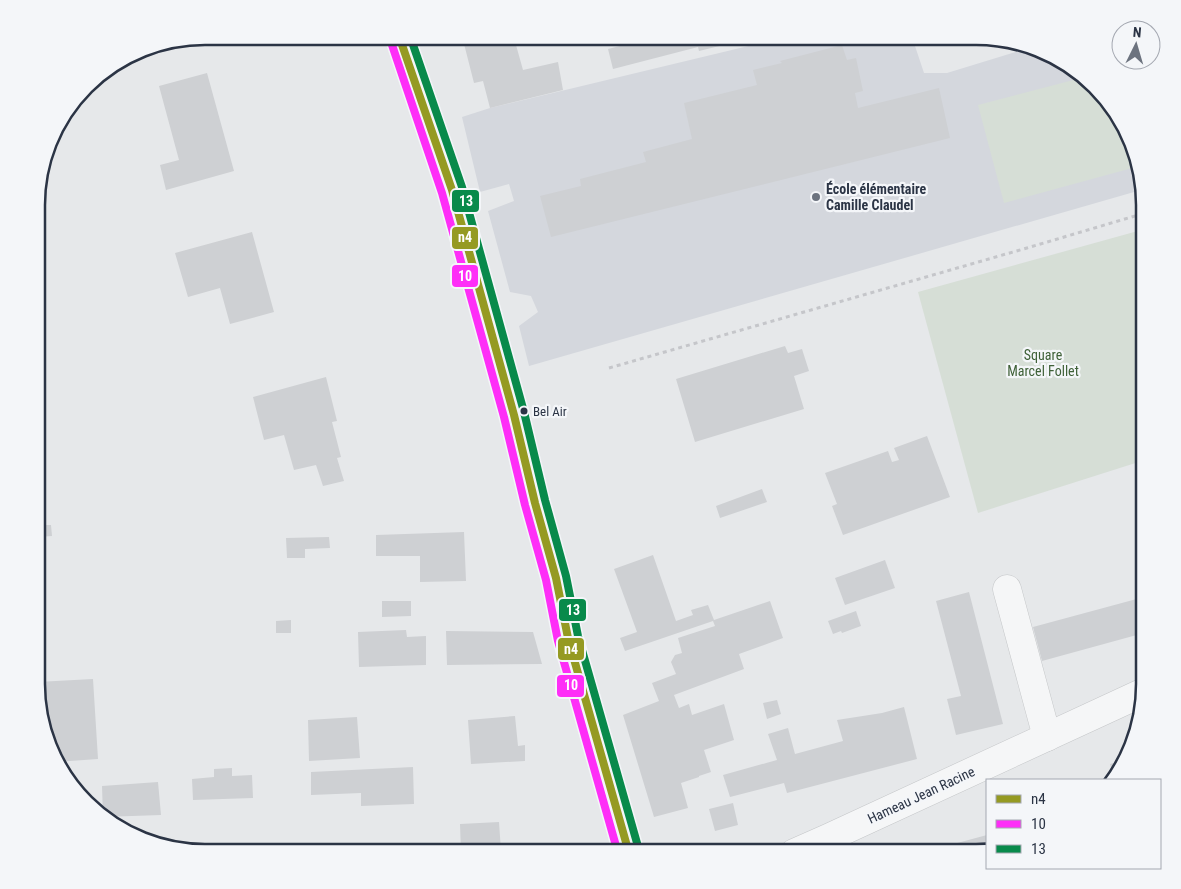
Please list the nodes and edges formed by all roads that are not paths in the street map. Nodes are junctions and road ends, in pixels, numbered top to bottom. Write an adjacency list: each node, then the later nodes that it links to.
1 (402, 45): 5 (main road)
2 (1007, 589): 4 (street)
3 (1136, 696): 4 (street, Hameau Jean Racine)
4 (1047, 737): 6 (street, Hameau Jean Racine)
5 (626, 844)
6 (814, 844)

